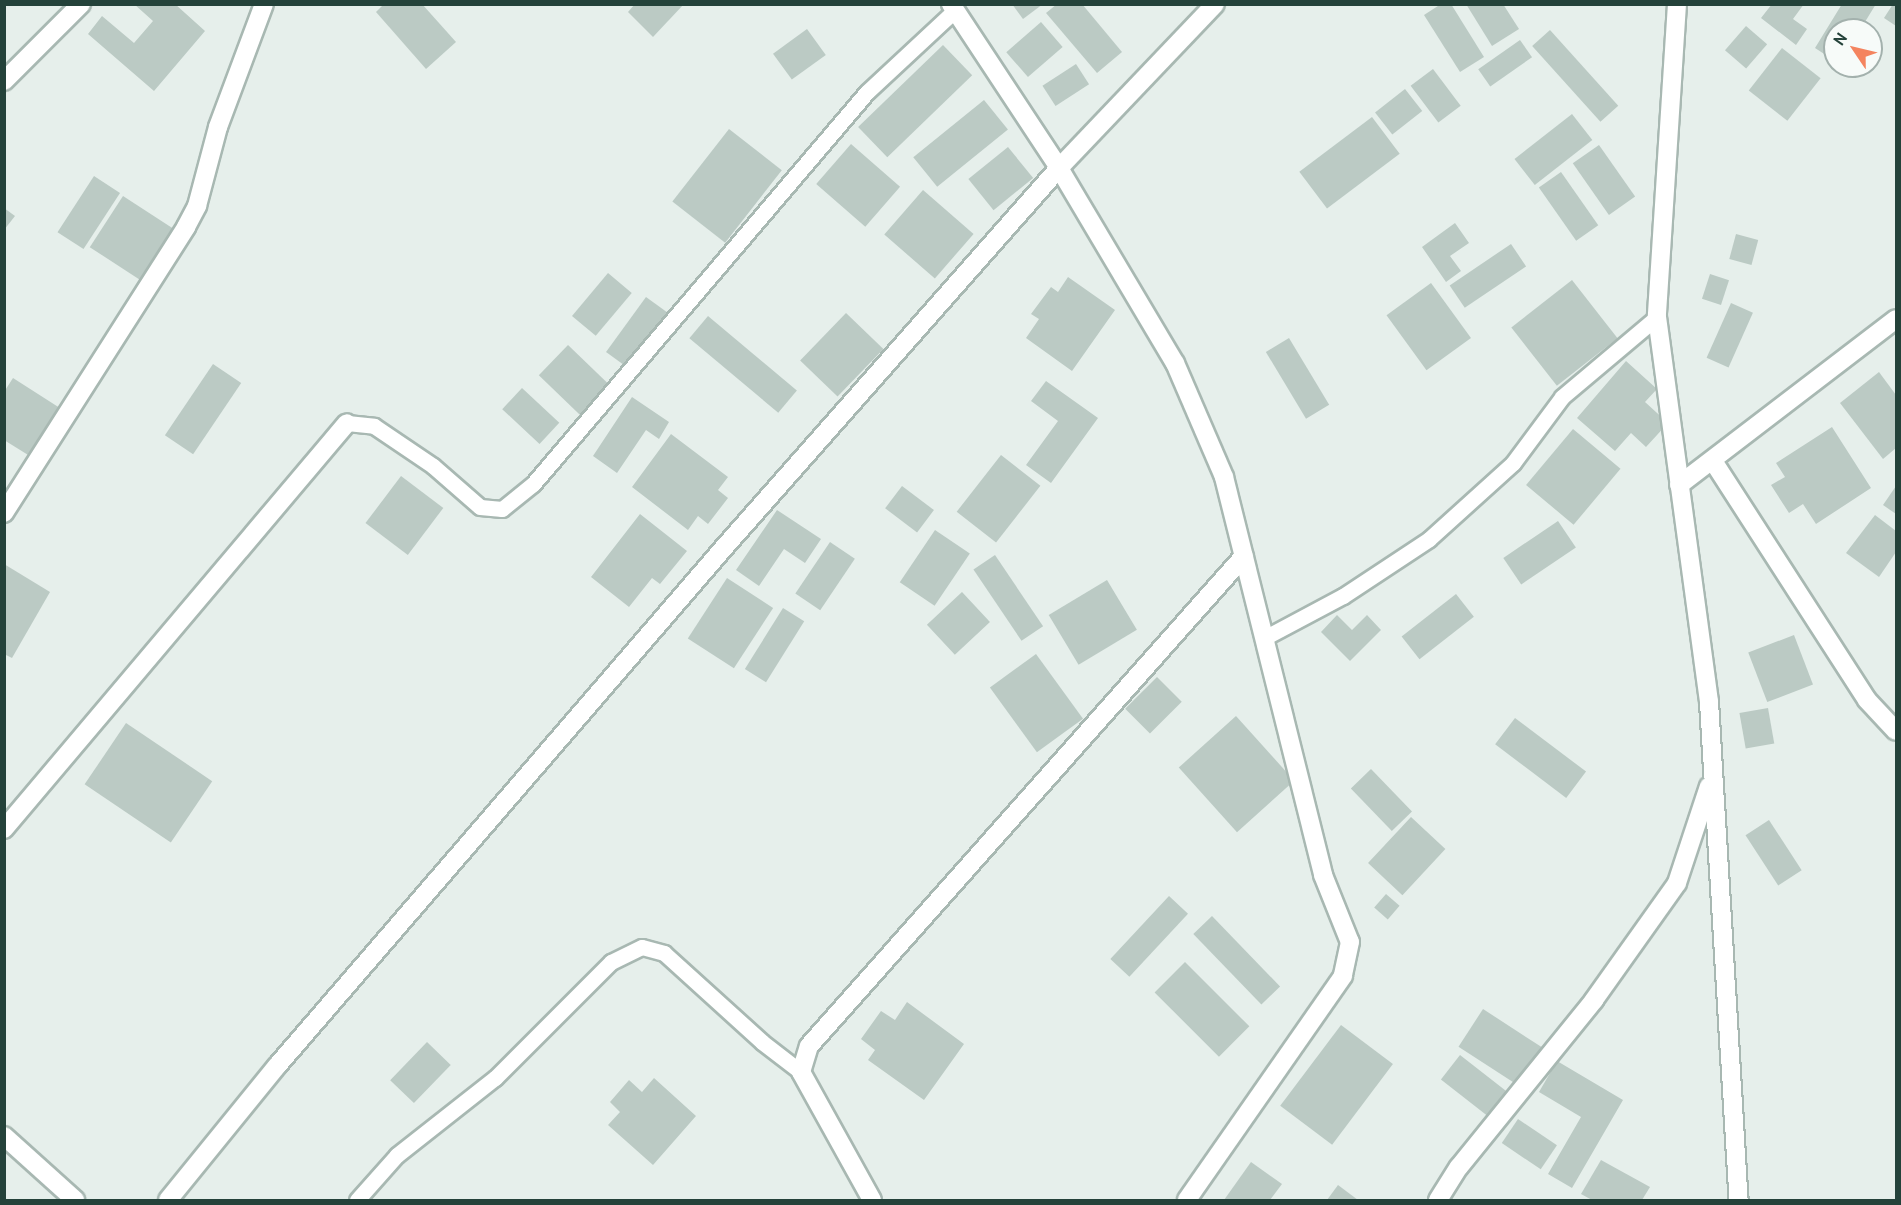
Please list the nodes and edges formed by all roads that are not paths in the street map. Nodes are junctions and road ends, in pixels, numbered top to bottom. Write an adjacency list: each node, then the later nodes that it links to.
1 (81, 4): 6 (street)
2 (264, 4): 13 (street)
3 (1215, 4): 7 (street)
4 (1677, 4): 8 (street)
5 (952, 8): 7 (street); 10 (lane)
6 (4, 81)
7 (1059, 168): 14 (street); 22 (street)
8 (1657, 317): 12 (street); 15 (lane)
9 (1896, 319): 11 (street)
10 (347, 423): 18 (street)
11 (1713, 461): 12 (street); 16 (street)
12 (1679, 485): 17 (street)
13 (4, 513)
14 (1244, 556): 15 (street); 19 (street)
15 (1264, 638): 25 (street)
16 (1896, 731)
17 (1712, 776): 26 (street); 27 (street)
18 (4, 829)
19 (801, 1072): 23 (lane); 24 (street)
20 (4, 1136): 21 (street)
21 (75, 1200)
22 (168, 1200)
23 (357, 1200)
24 (872, 1200)
25 (1187, 1200)
26 (1438, 1200)
27 (1739, 1200)

